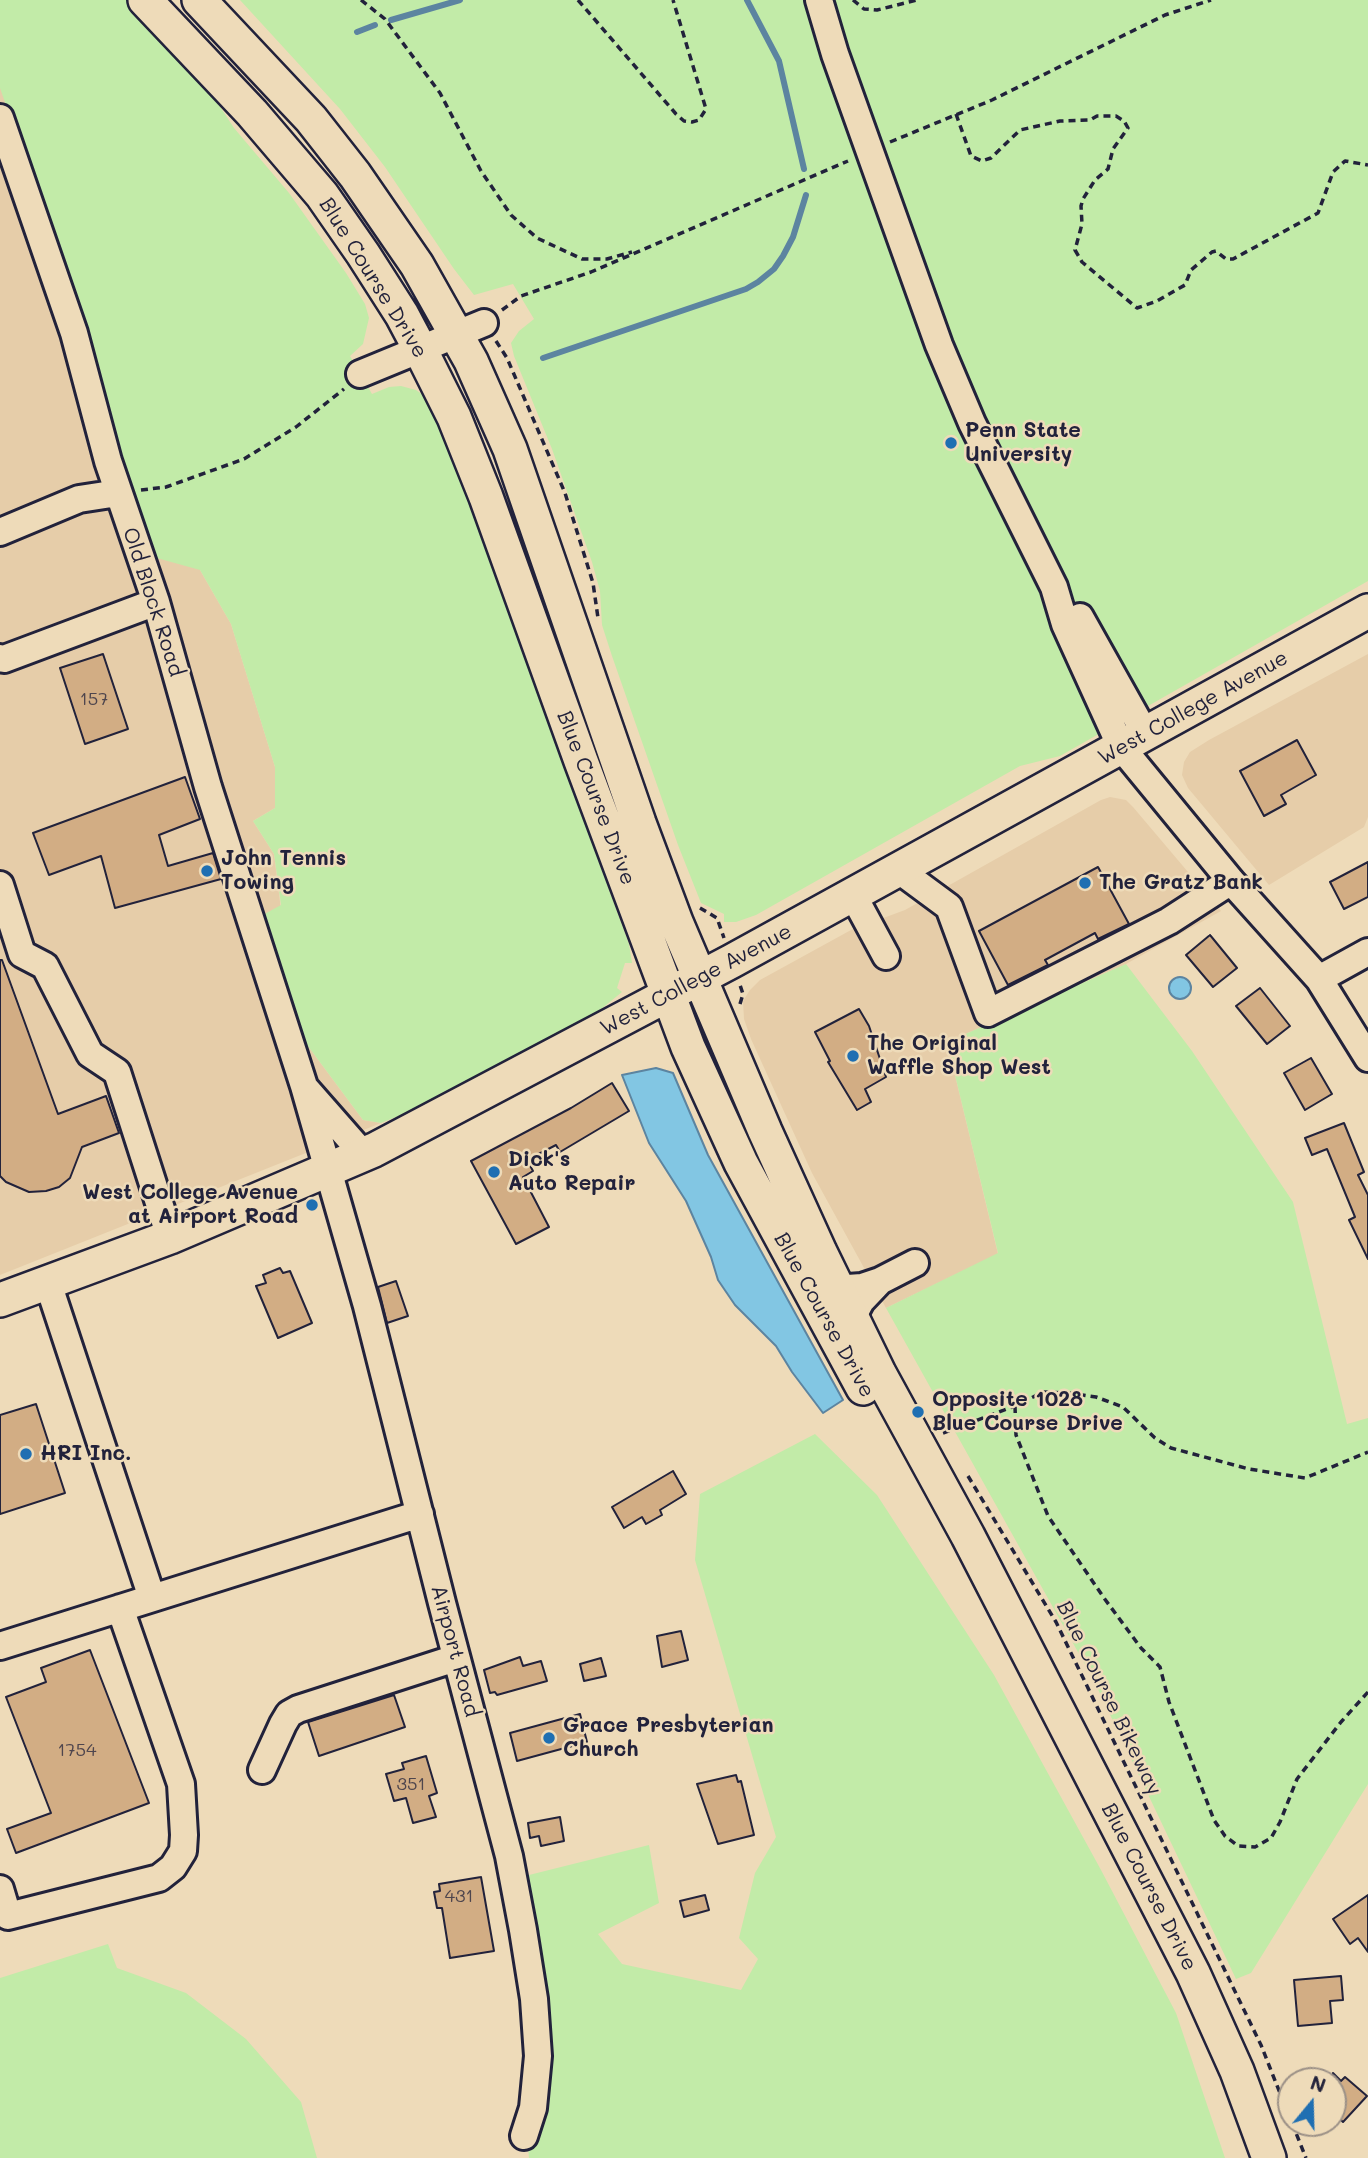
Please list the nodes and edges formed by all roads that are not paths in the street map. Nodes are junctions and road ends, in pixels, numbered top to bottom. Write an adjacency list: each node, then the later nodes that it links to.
1 (145, 0): 7 (main road, Blue Course Drive)
2 (199, 0): 6 (main road, Blue Course Drive)
3 (818, 0): 14 (street)
4 (0, 118): 5 (street, Old Block Road)
5 (11, 188): 9 (street, Old Block Road)
6 (470, 328): 7 (street); 21 (main road, Blue Course Drive)
7 (420, 349): 8 (street); 23 (main road, Blue Course Drive)
8 (360, 374)
9 (118, 493): 10 (street); 11 (street, Old Block Road)
10 (0, 532)
11 (156, 602): 13 (street); 25 (street, Old Block Road)
12 (1368, 611): 14 (main road, West College Avenue)
13 (0, 659)
14 (1133, 740): 15 (main road, West College Avenue); 16 (street)
15 (899, 870): 16 (street); 18 (main road, West College Avenue)
16 (1231, 881): 22 (street)
17 (0, 885): 28 (street)
18 (853, 895): 20 (street); 21 (main road, West College Avenue)
19 (1368, 952): 22 (street)
20 (886, 956)
21 (700, 978): 23 (main road, West College Avenue); 32 (main road, Blue Course Drive)
22 (1320, 979): 24 (street)
23 (669, 995): 26 (main road, West College Avenue); 38 (main road, Blue Course Drive)
24 (1368, 1058)
25 (304, 1086): 26 (street, Old Block Road); 27 (street, Old Block Road)
26 (364, 1155): 27 (main road, West College Avenue)
27 (327, 1172): 28 (main road, West College Avenue); 35 (street, Airport Road)
28 (170, 1237): 31 (main road, West College Avenue)
29 (915, 1263): 30 (street)
30 (880, 1281): 32 (street); 34 (street)
31 (48, 1283): 33 (main road, West College Avenue); 36 (street)
32 (836, 1285): 34 (main road, Blue Course Drive)
33 (0, 1300)
34 (852, 1318): 38 (main road, Blue Course Drive)
35 (420, 1514): 36 (street); 40 (street, Airport Road)
36 (152, 1598): 37 (street)
37 (120, 1608): 39 (street); 42 (street)
38 (1012, 1624): 44 (main road, Blue Course Drive)
39 (0, 1646)
40 (456, 1658): 41 (street); 43 (street, Airport Road)
41 (262, 1770)
42 (0, 1889)
43 (524, 2136)
44 (1269, 2158)

